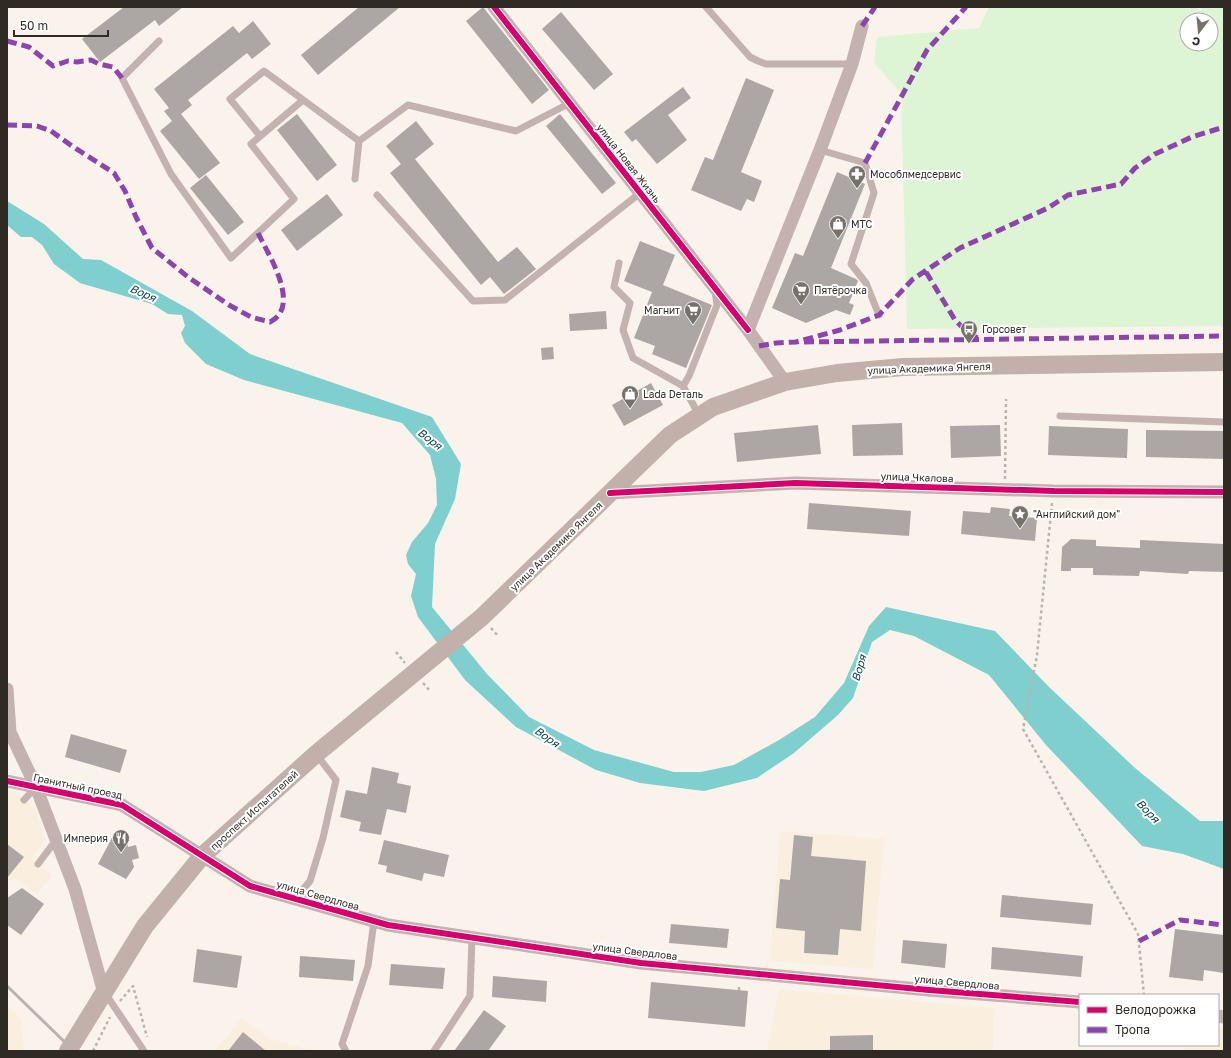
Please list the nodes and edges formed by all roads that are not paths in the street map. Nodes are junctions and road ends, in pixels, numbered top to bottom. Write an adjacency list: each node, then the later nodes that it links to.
1 (494, 7): 7 (street, улица Новая Жизнь)
2 (706, 7): 5 (lane)
3 (862, 26): 5 (street)
4 (159, 41): 8 (lane)
5 (852, 64): 10 (street)
6 (303, 100): 8 (lane); 8 (lane); 9 (lane)
7 (570, 103): 9 (lane); 12 (street, улица Новая Жизнь)
8 (260, 136)
9 (359, 141): 11 (lane)
10 (820, 150): 16 (lane); 17 (street)
11 (355, 179)
12 (640, 193): 13 (lane); 15 (street, улица Новая Жизнь)
13 (377, 195)
14 (620, 263): 20 (lane)
15 (715, 289): 17 (street, улица Новая Жизнь); 20 (lane)
16 (879, 315)
17 (748, 330): 19 (street, улица Новая Жизнь)
18 (1224, 362): 19 (main road, улица Академика Янгеля)
19 (785, 382): 21 (main road, улица Академика Янгеля)
20 (683, 386): 21 (lane)
21 (700, 415): 25 (main road, улица Академика Янгеля)
22 (1060, 416): 23 (lane)
23 (1224, 422)
24 (1224, 492): 25 (street, улица Чкалова)
25 (610, 493): 26 (main road, улица Академика Янгеля)
26 (414, 673): 29 (main road, проспект Испытателей)
27 (7, 689): 28 (street)
28 (8, 729): 31 (street)
29 (316, 754): 34 (main road, проспект Испытателей); 36 (lane)
30 (7, 781): 31 (street, Гранитный проезд)
31 (36, 787): 32 (lane); 33 (street); 34 (street, Гранитный проезд)
32 (24, 800)
33 (56, 840): 35 (lane); 39 (street)
34 (202, 856): 36 (street, улица Свердлова); 39 (main road, проспект Испытателей)
35 (38, 864)
36 (295, 899): 37 (street, улица Свердлова)
37 (374, 921): 38 (street, улица Свердлова); 43 (lane)
38 (472, 938): 40 (street, улица Свердлова); 44 (lane)
39 (104, 993): 41 (main road, проспект Испытателей); 42 (lane)
40 (1079, 1002)
41 (68, 1051)
42 (144, 1051)
43 (346, 1051)
44 (434, 1051)

